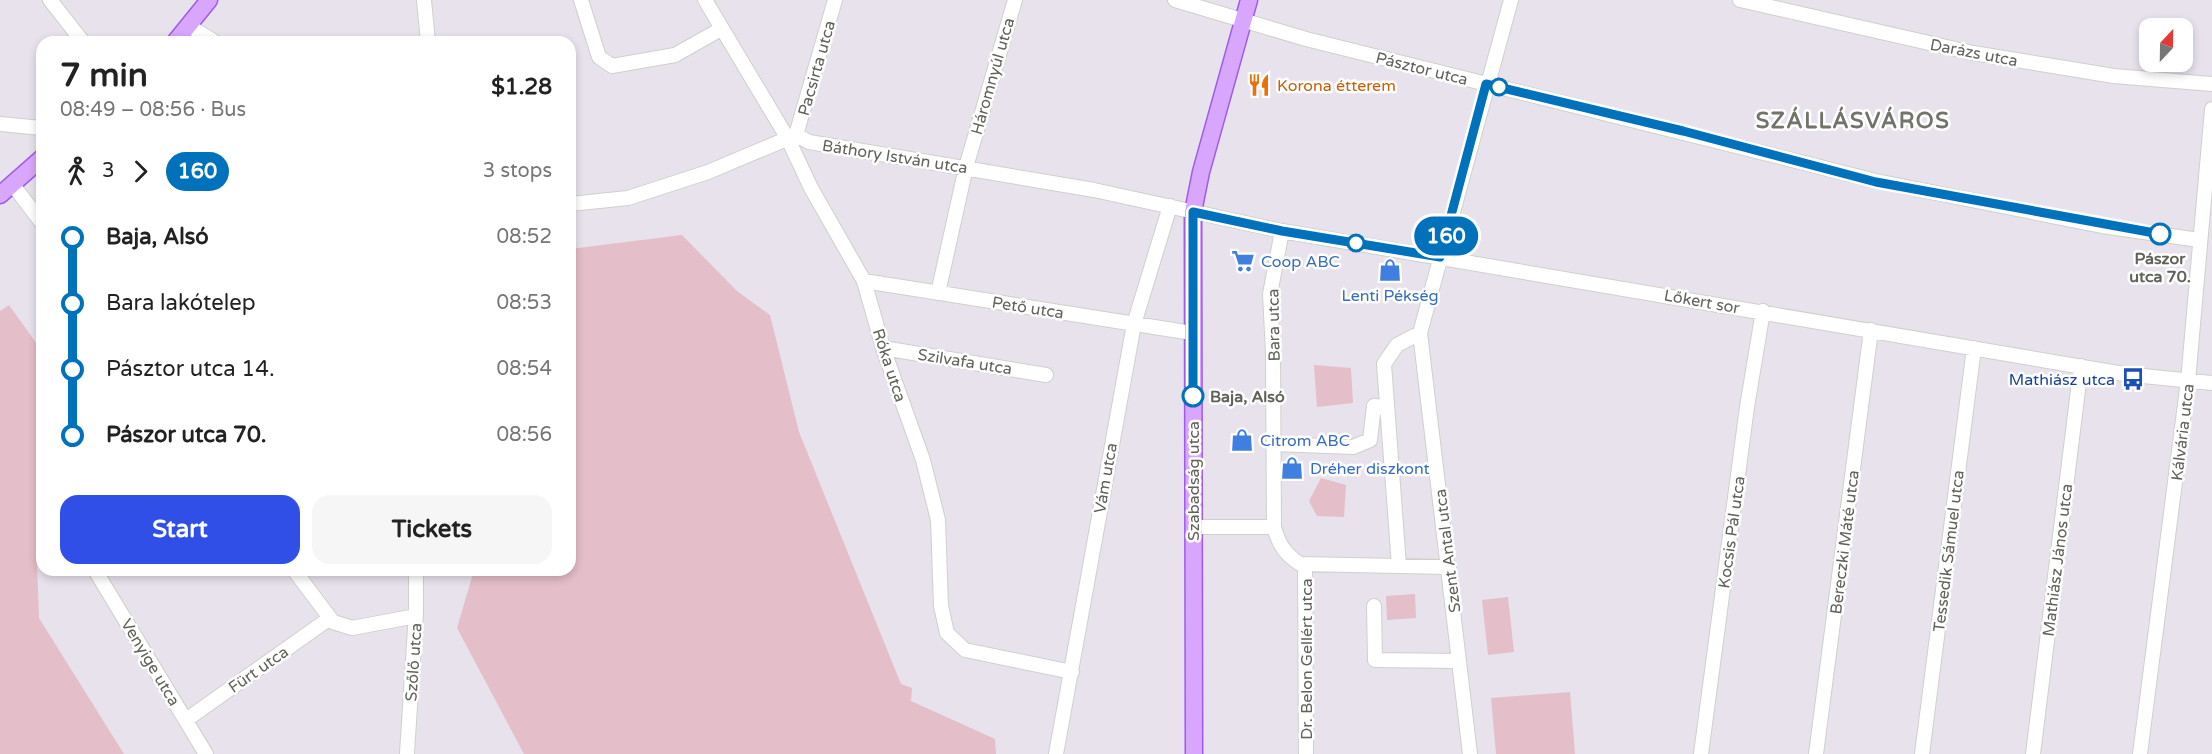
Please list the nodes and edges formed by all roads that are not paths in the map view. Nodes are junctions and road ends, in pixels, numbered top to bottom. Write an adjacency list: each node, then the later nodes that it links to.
1 (50, 0): 15 (street)
2 (208, 0): 13 (main road)
3 (424, 0): 18 (street)
4 (581, 0): 14 (street)
5 (705, 0): 14 (street, Róka utca)
6 (835, 0): 24 (street, Pacsirta utca)
7 (1015, 0): 26 (street, Háromnyúl utca)
8 (1175, 0): 12 (street, Pásztor utca)
9 (1249, 0): 12 (main road, Szabadság utca)
10 (1511, 0): 19 (street, Szent Antal utca)
11 (1740, 0): 20 (street, Darázs utca)
12 (1244, 20): 19 (street, Pásztor utca); 30 (main road, Szabadság utca)
13 (189, 26): 16 (main road); 17 (street)
14 (721, 29): 24 (street, Róka utca)
15 (78, 36)
16 (180, 36)
17 (205, 36)
18 (427, 36)
19 (1486, 84): 33 (street, Pásztor utca); 34 (street, Szent Antal utca)
20 (2212, 84)
21 (2212, 109): 33 (street, Kálvária utca)
22 (0, 124): 23 (street)
23 (36, 127)
24 (792, 137): 26 (street, Báthory István utca); 28 (street); 35 (street, Róka utca)
25 (36, 163): 27 (main road)
26 (966, 167): 29 (street, Báthory István utca); 36 (street, Háromnyúl utca)
27 (7, 190): 31 (street)
28 (576, 203)
29 (1170, 206): 30 (street, Báthory István utca); 38 (street, Vám utca)
30 (1193, 212): 32 (street, Lőkert sor); 40 (main road, Szabadság utca)
31 (36, 217)
32 (1282, 231): 34 (street, Lőkert sor); 49 (street, Bara utca)
33 (2199, 240): 46 (street, Kálvária utca)
34 (1440, 257): 37 (street, Lőkert sor); 41 (street, Szent Antal utca)
35 (864, 281): 36 (street, Pető utca); 42 (street, Róka utca)
36 (938, 293): 38 (street, Pető utca)
37 (1763, 311): 39 (street, Lőkert sor); 70 (street, Kocsis Pál utca)
38 (1134, 324): 40 (street, Pető utca); 62 (street, Vám utca)
39 (1871, 330): 43 (street, Lőkert sor); 71 (street, Bereczki Máté utca)
40 (1192, 333): 50 (main road, Szabadság utca)
41 (1420, 333): 48 (street); 54 (street, Szent Antal utca)
42 (883, 348): 45 (street, Szilvafa utca); 62 (street, Róka utca)
43 (1974, 348): 44 (street, Lőkert sor); 72 (street, Tessedik Sámuel utca)
44 (2081, 366): 46 (street, Lőkert sor); 73 (street, Mathiász János utca)
45 (1046, 375)
46 (2188, 381): 47 (street, Lőkert sor); 74 (street, Kálvária utca)
47 (2212, 383)
48 (1387, 407): 49 (street); 53 (street)
49 (1274, 444): 51 (street, Bara utca)
50 (1193, 527): 51 (street); 67 (main road, Szabadság utca)
51 (1274, 527): 52 (street, Bara utca)
52 (1305, 564): 53 (street); 68 (street, Dr. Belon Gellért utca)
53 (1399, 566): 54 (street)
54 (1449, 567): 61 (street, Szent Antal utca)
55 (99, 576): 63 (street, Venyige utca)
56 (298, 576): 60 (street)
57 (416, 576): 59 (street, Szőlő utca)
58 (1374, 606): 61 (street)
59 (416, 616): 60 (street); 64 (street, Szőlő utca)
60 (330, 618): 63 (street, Fürt utca)
61 (1459, 661): 69 (street, Szent Antal utca)
62 (1072, 672): 66 (street, Vám utca)
63 (186, 720): 65 (street, Venyige utca)
64 (407, 753)
65 (206, 754)
66 (1056, 754)
67 (1194, 754)
68 (1306, 754)
69 (1470, 754)
70 (1701, 754)
71 (1816, 754)
72 (1922, 754)
73 (2033, 754)
74 (2140, 754)

